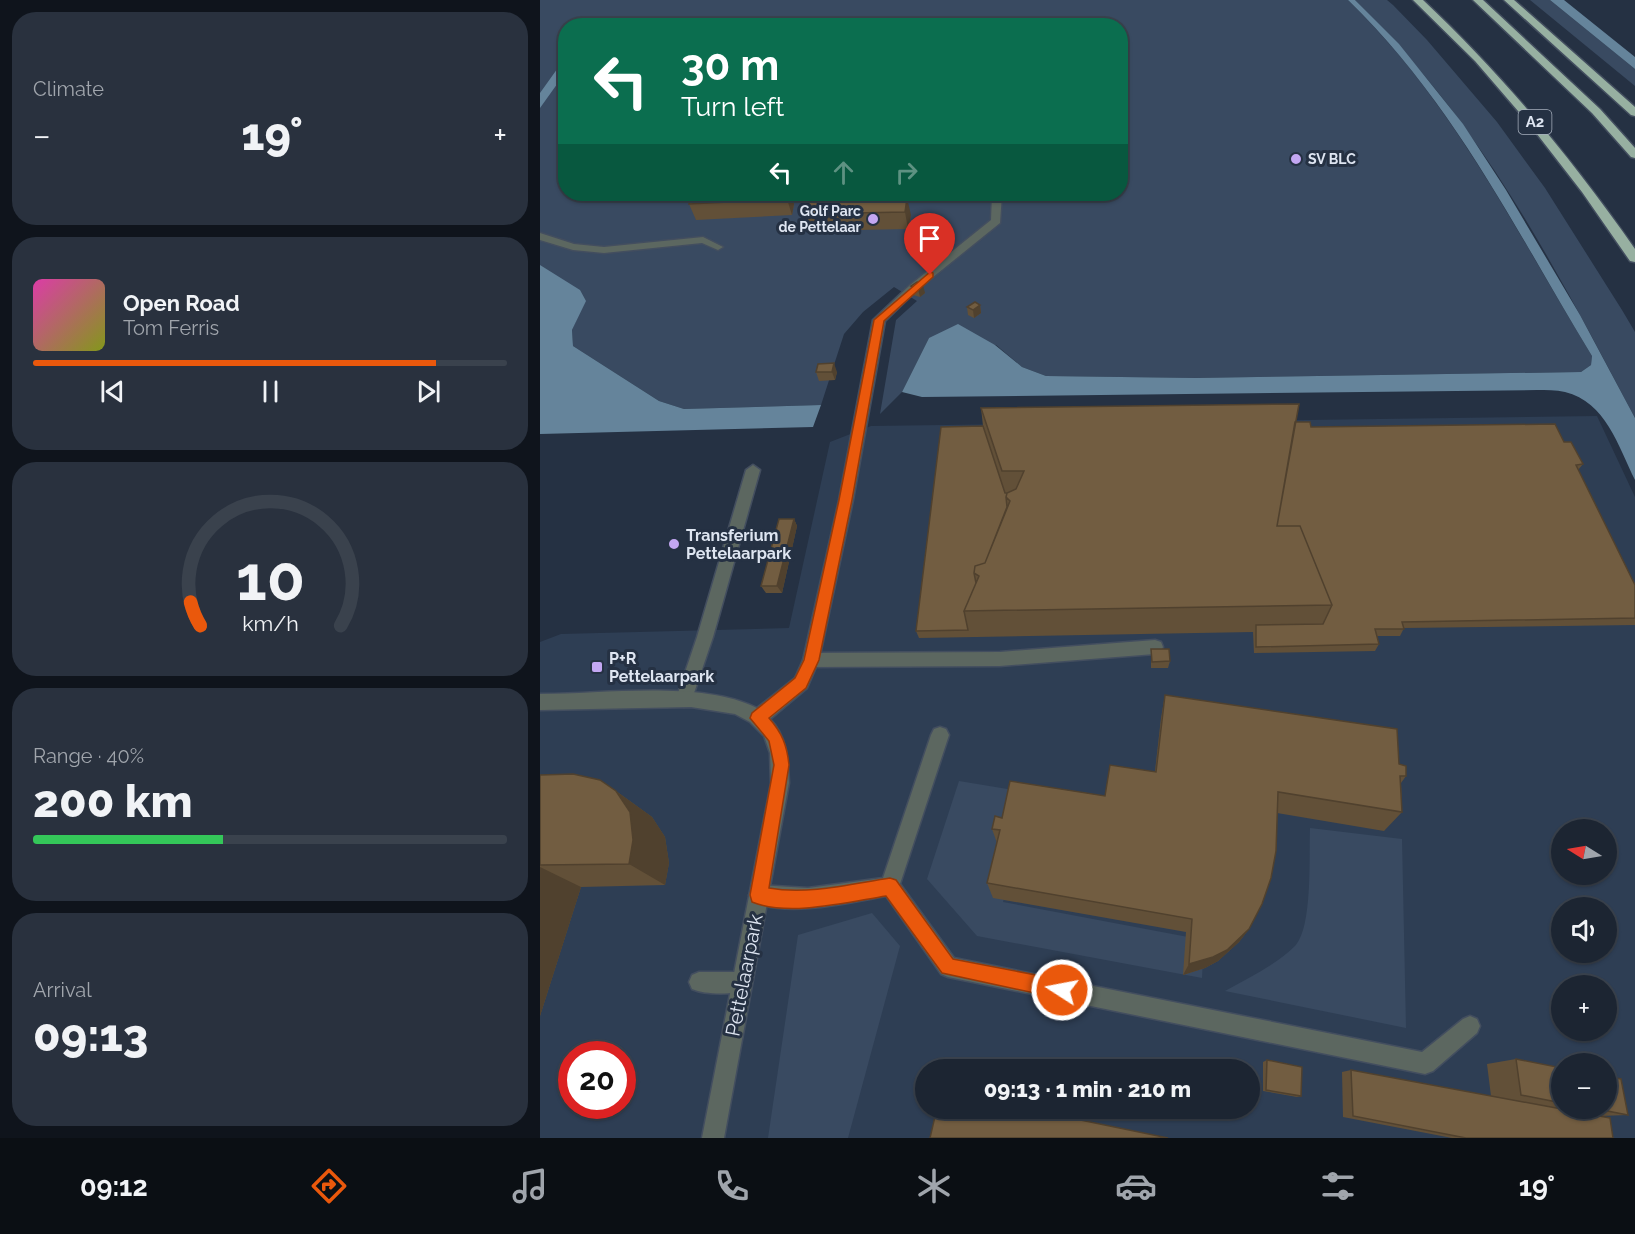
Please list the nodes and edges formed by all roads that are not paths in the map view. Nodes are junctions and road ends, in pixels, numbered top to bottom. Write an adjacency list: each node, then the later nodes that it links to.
1 (1418, 0): 9 (highway, A2)
2 (1478, 0): 5 (highway)
3 (1509, 0): 4 (highway)
4 (1635, 113)
5 (1635, 155)
6 (997, 201): 12 (street)
7 (540, 236): 8 (street)
8 (718, 247)
9 (1635, 258)
10 (753, 470): 13 (street)
11 (1155, 647): 12 (street)
12 (811, 660): 15 (street)
13 (684, 699): 14 (street, Pettelaarpark); 15 (street, Pettelaarpark)
14 (540, 702)
15 (758, 718): 18 (street, Pettelaarpark)
16 (940, 735): 17 (street)
17 (890, 886): 18 (street); 21 (street)
18 (759, 895): 20 (street, Pettelaarpark)
19 (699, 982): 20 (street)
20 (742, 982): 22 (street, Pettelaarpark)
21 (1470, 1026)
22 (713, 1138)

